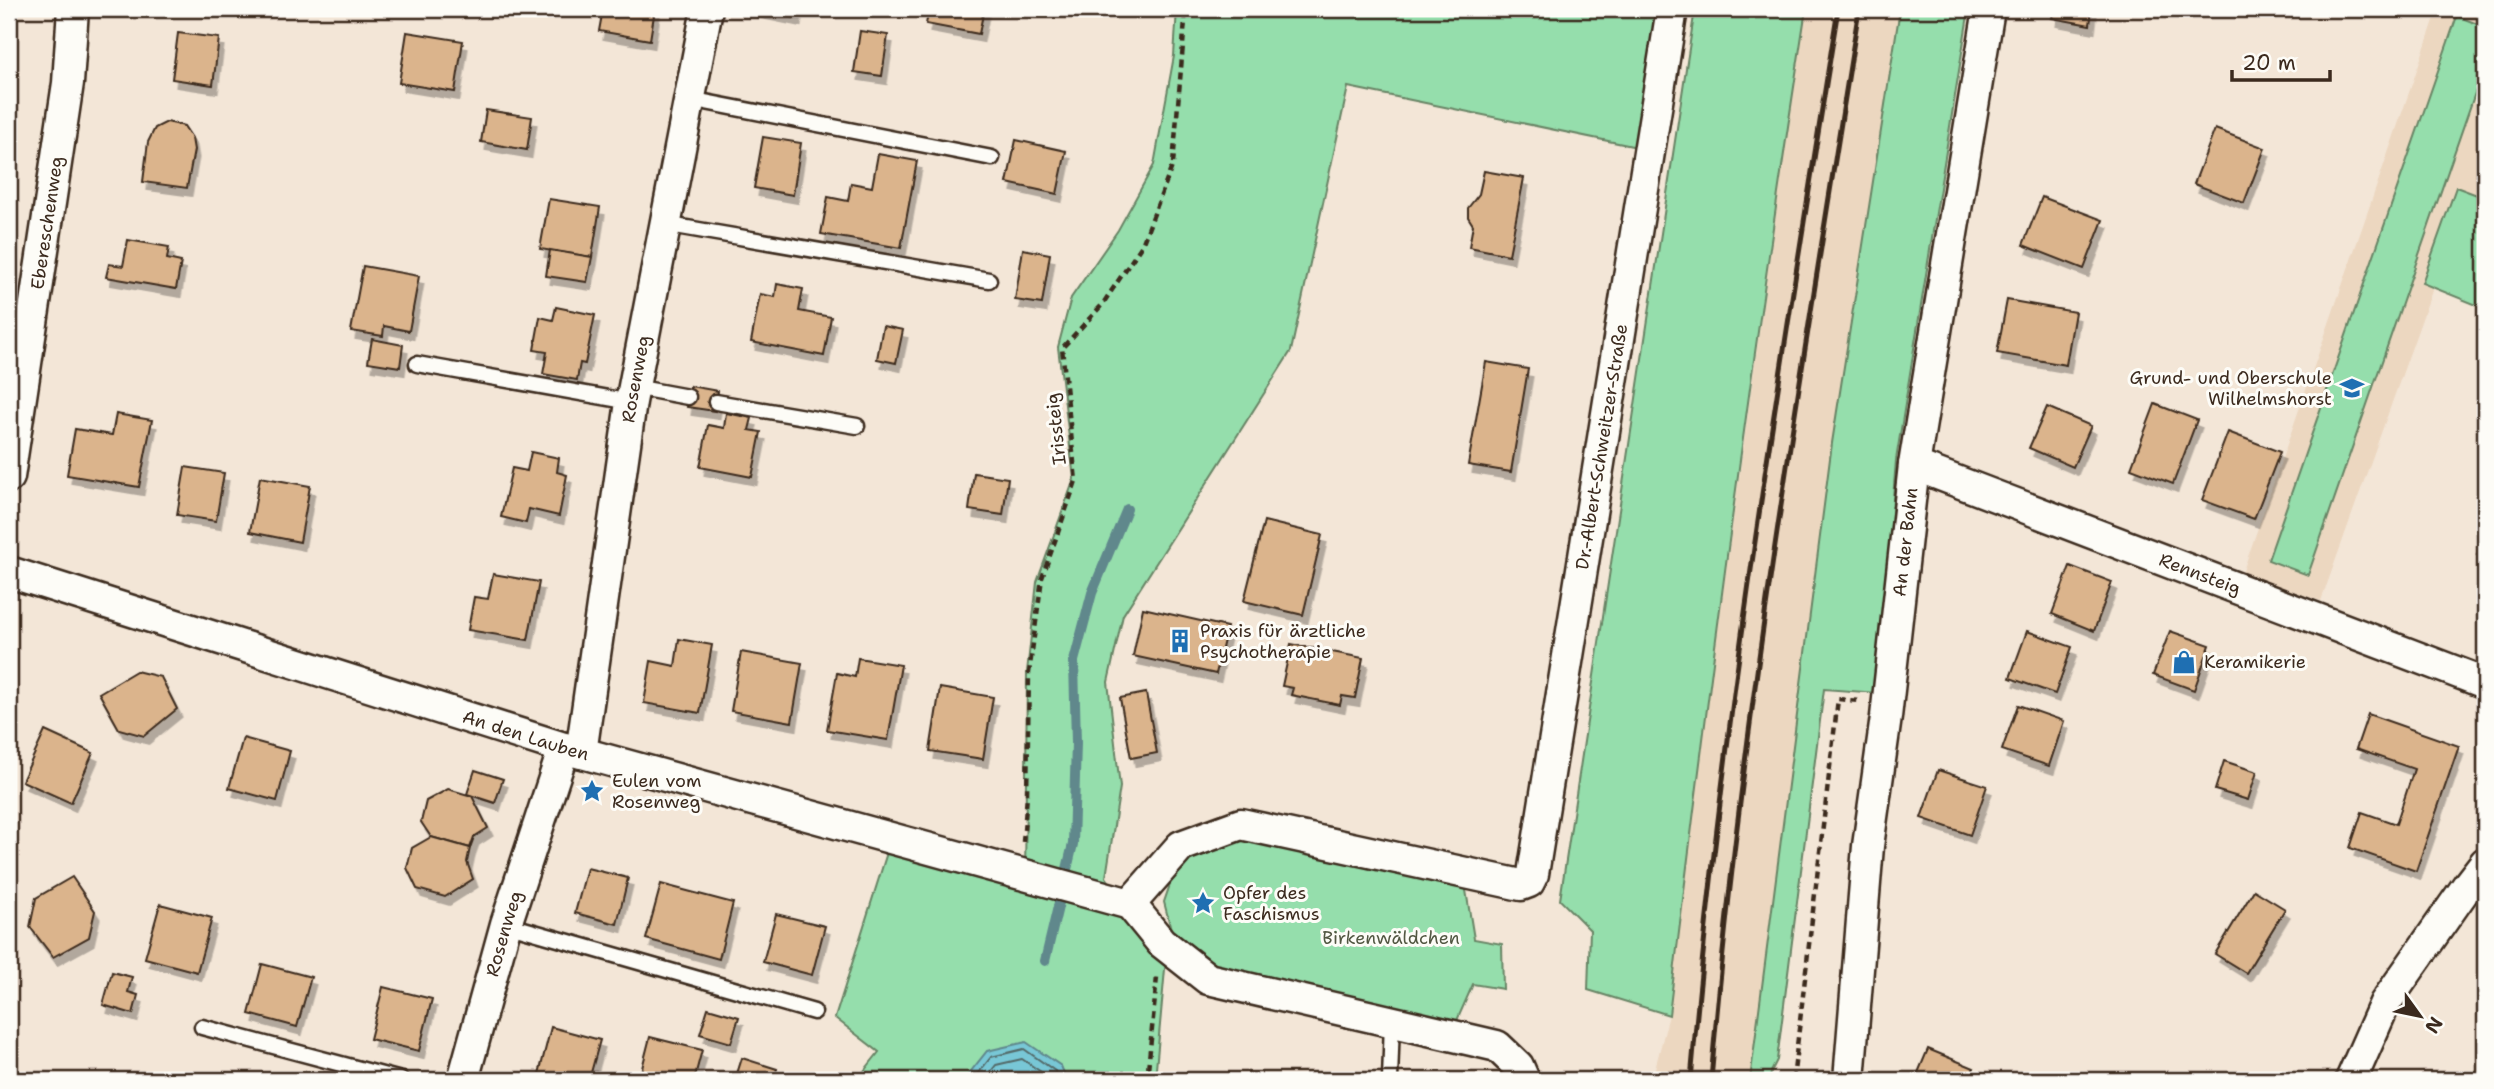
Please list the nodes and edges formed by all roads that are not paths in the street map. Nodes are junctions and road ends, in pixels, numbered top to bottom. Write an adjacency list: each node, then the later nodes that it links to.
1 (73, 9): 14 (street, Ebereschenweg)
2 (707, 9): 5 (street, Rosenweg)
3 (1672, 9): 21 (street, Dr.-Albert-Schweitzer-Straße)
4 (1989, 9): 15 (street, An der Bahn)
5 (690, 99): 6 (lane); 7 (street, Rosenweg)
6 (992, 158)
7 (664, 224): 8 (lane); 10 (street, Rosenweg)
8 (989, 280)
9 (417, 364): 10 (lane)
10 (633, 395): 11 (lane); 19 (street, Rosenweg)
11 (688, 397)
12 (716, 402): 13 (lane)
13 (858, 426)
14 (12, 433): 16 (street, Ebereschenweg)
15 (1914, 465): 18 (street, Rennsteig); 30 (street, An der Bahn)
16 (9, 477)
17 (9, 572): 19 (street, An den Lauben)
18 (2485, 683)
19 (573, 751): 21 (street, An den Lauben); 22 (street, Rosenweg)
20 (2485, 863): 31 (street)
21 (1130, 904): 24 (street)
22 (506, 924): 23 (lane); 27 (street, Rosenweg)
23 (814, 1012)
24 (1392, 1021): 28 (lane); 29 (street)
25 (202, 1027): 26 (lane)
26 (401, 1080)
27 (463, 1080)
28 (1390, 1080)
29 (1524, 1080)
30 (1849, 1080)
31 (2351, 1080)

